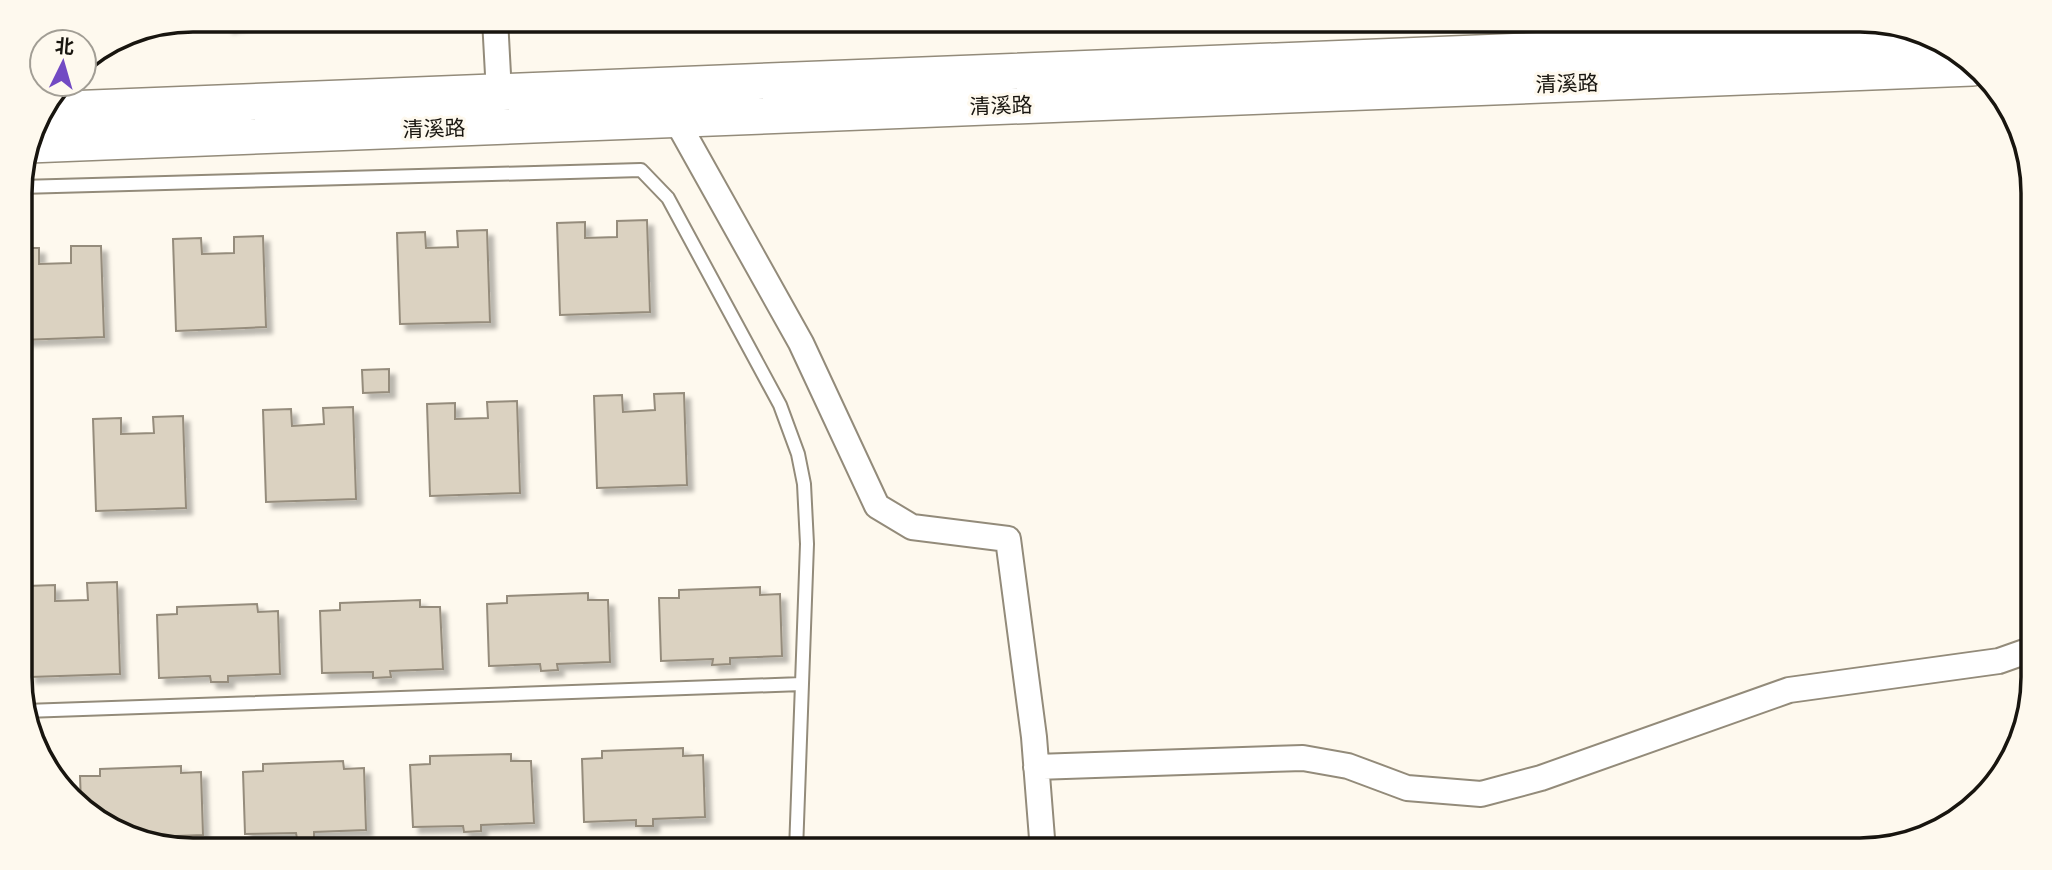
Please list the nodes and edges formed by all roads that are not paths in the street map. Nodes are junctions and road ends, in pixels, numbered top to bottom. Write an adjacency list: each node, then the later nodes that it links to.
1 (496, 32): 4 (street)
2 (1885, 34): 4 (street, 清溪路)
3 (1961, 68): 6 (street, 清溪路)
4 (499, 93): 5 (street, 清溪路)
5 (55, 109)
6 (675, 118): 7 (street, 清溪路); 12 (street)
7 (39, 145)
8 (32, 187): 10 (lane)
9 (2021, 653): 12 (street)
10 (802, 684): 11 (lane); 13 (lane)
11 (35, 711)
12 (1037, 767): 14 (street)
13 (796, 838)
14 (1042, 838)

